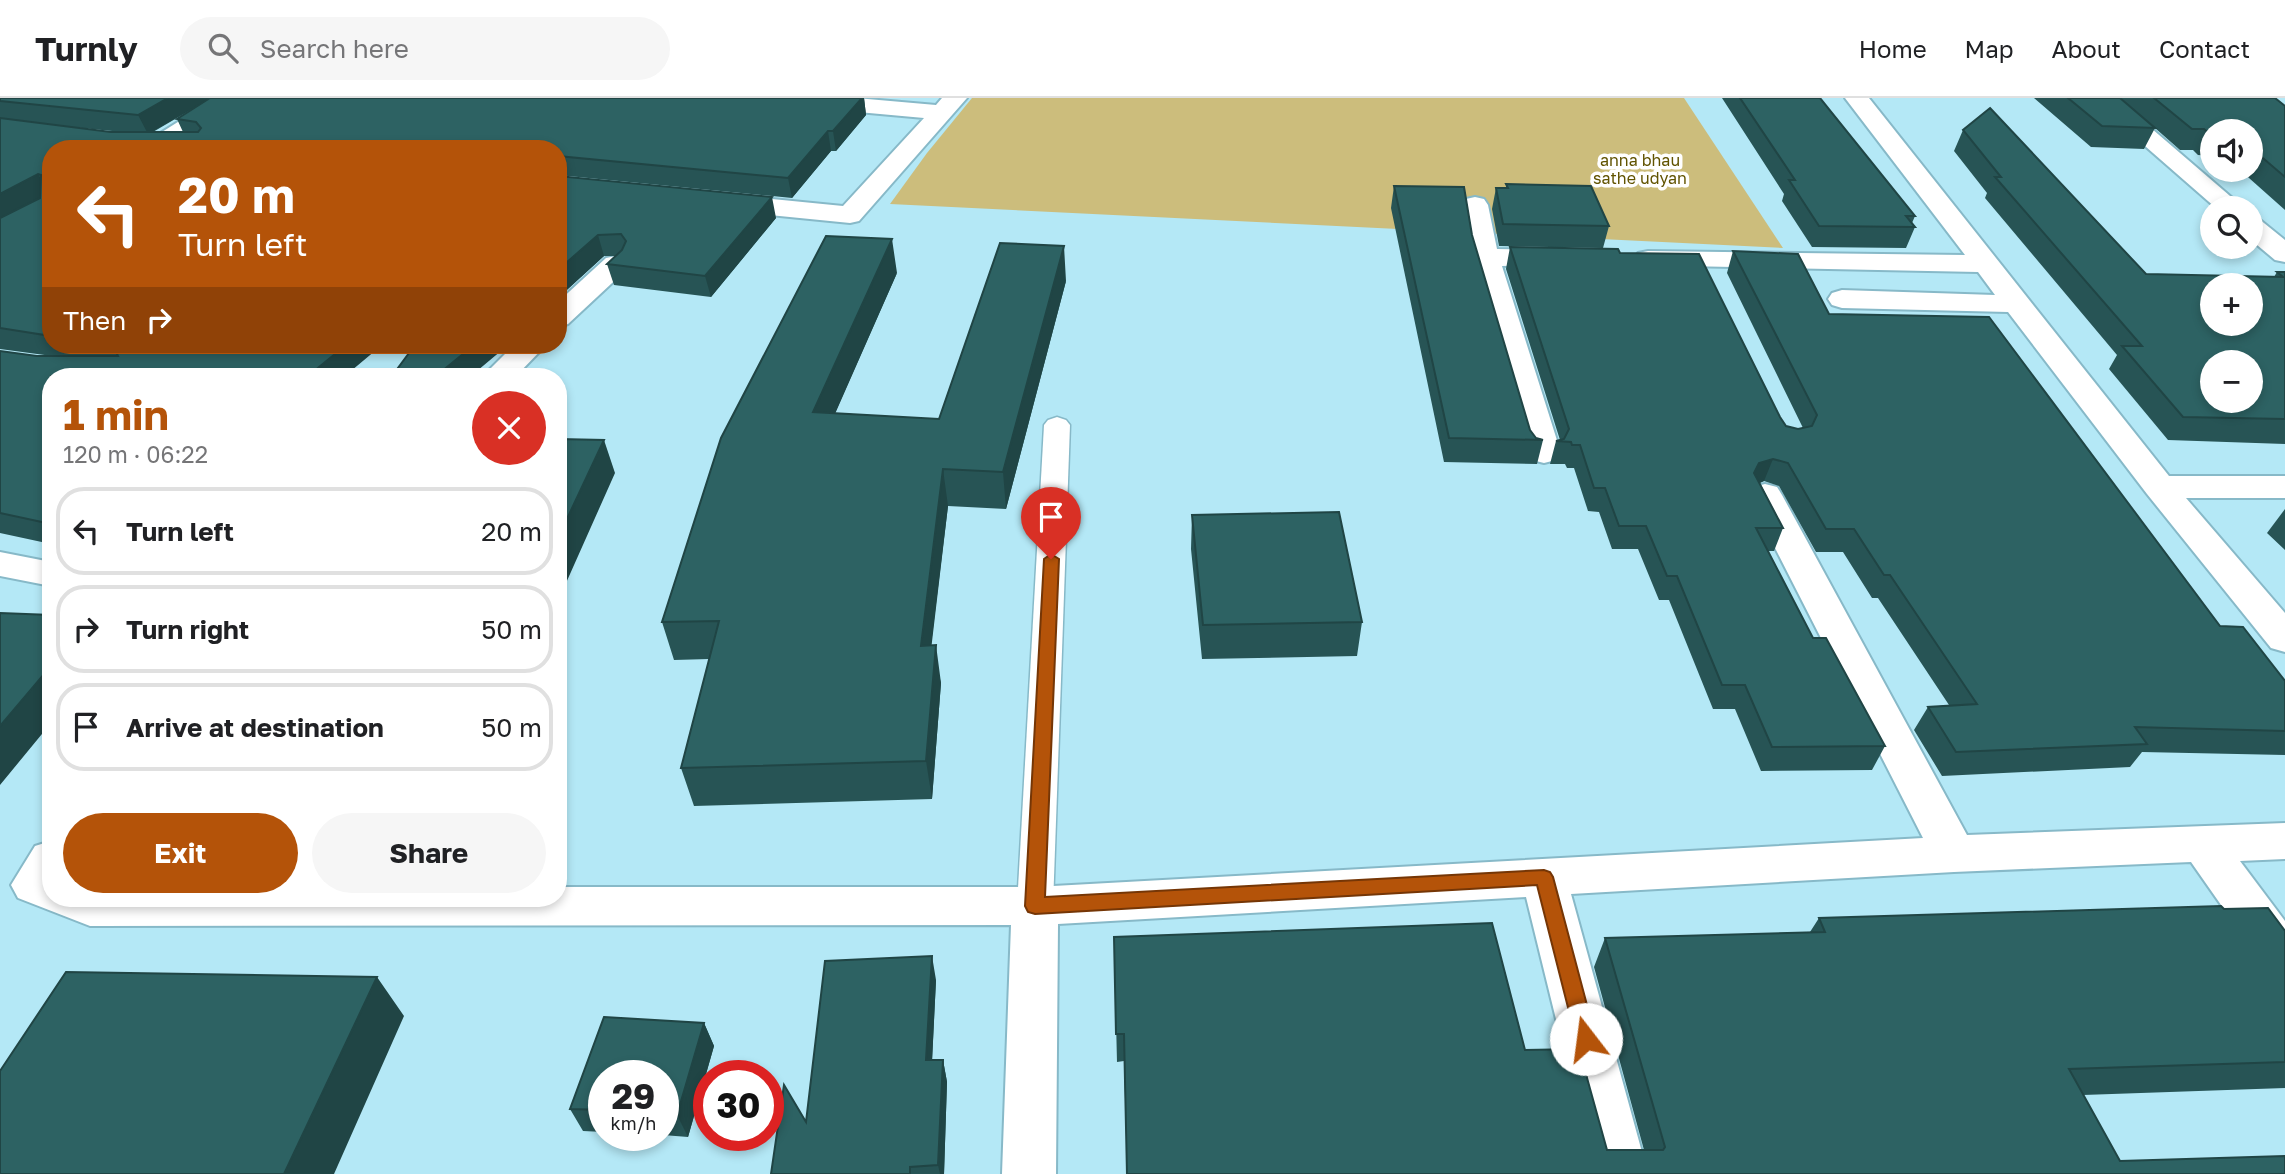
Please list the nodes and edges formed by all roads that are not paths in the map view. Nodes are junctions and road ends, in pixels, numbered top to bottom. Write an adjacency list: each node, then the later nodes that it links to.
1 (233, 98): 6 (street)
2 (781, 98): 5 (street)
3 (1857, 98): 14 (street)
4 (2102, 98): 7 (street)
5 (948, 105): 8 (street)
6 (153, 140)
7 (2217, 196)
8 (697, 199)
9 (1475, 205): 12 (street)
10 (2263, 236): 11 (street)
11 (2285, 254)
12 (1485, 257): 14 (street); 21 (street)
13 (616, 264): 17 (street)
14 (1989, 264): 16 (street)
15 (1842, 299): 16 (street)
16 (2018, 304): 23 (street)
17 (567, 310)
18 (521, 354): 19 (street)
19 (507, 368)
20 (1058, 425): 35 (lane)
21 (1544, 453)
22 (2285, 486): 23 (street)
23 (2160, 487): 27 (street)
24 (1765, 495): 30 (street)
25 (0, 564): 26 (street)
26 (42, 572)
27 (2285, 639)
28 (2285, 841): 29 (street)
29 (2203, 844): 30 (street); 36 (street)
30 (1954, 854): 32 (street)
31 (42, 873): 33 (street)
32 (1544, 877): 35 (street); 38 (street)
33 (42, 888)
34 (567, 906): 35 (street)
35 (1035, 906): 37 (street)
36 (2285, 958)
37 (1029, 1174)
38 (1621, 1174)

